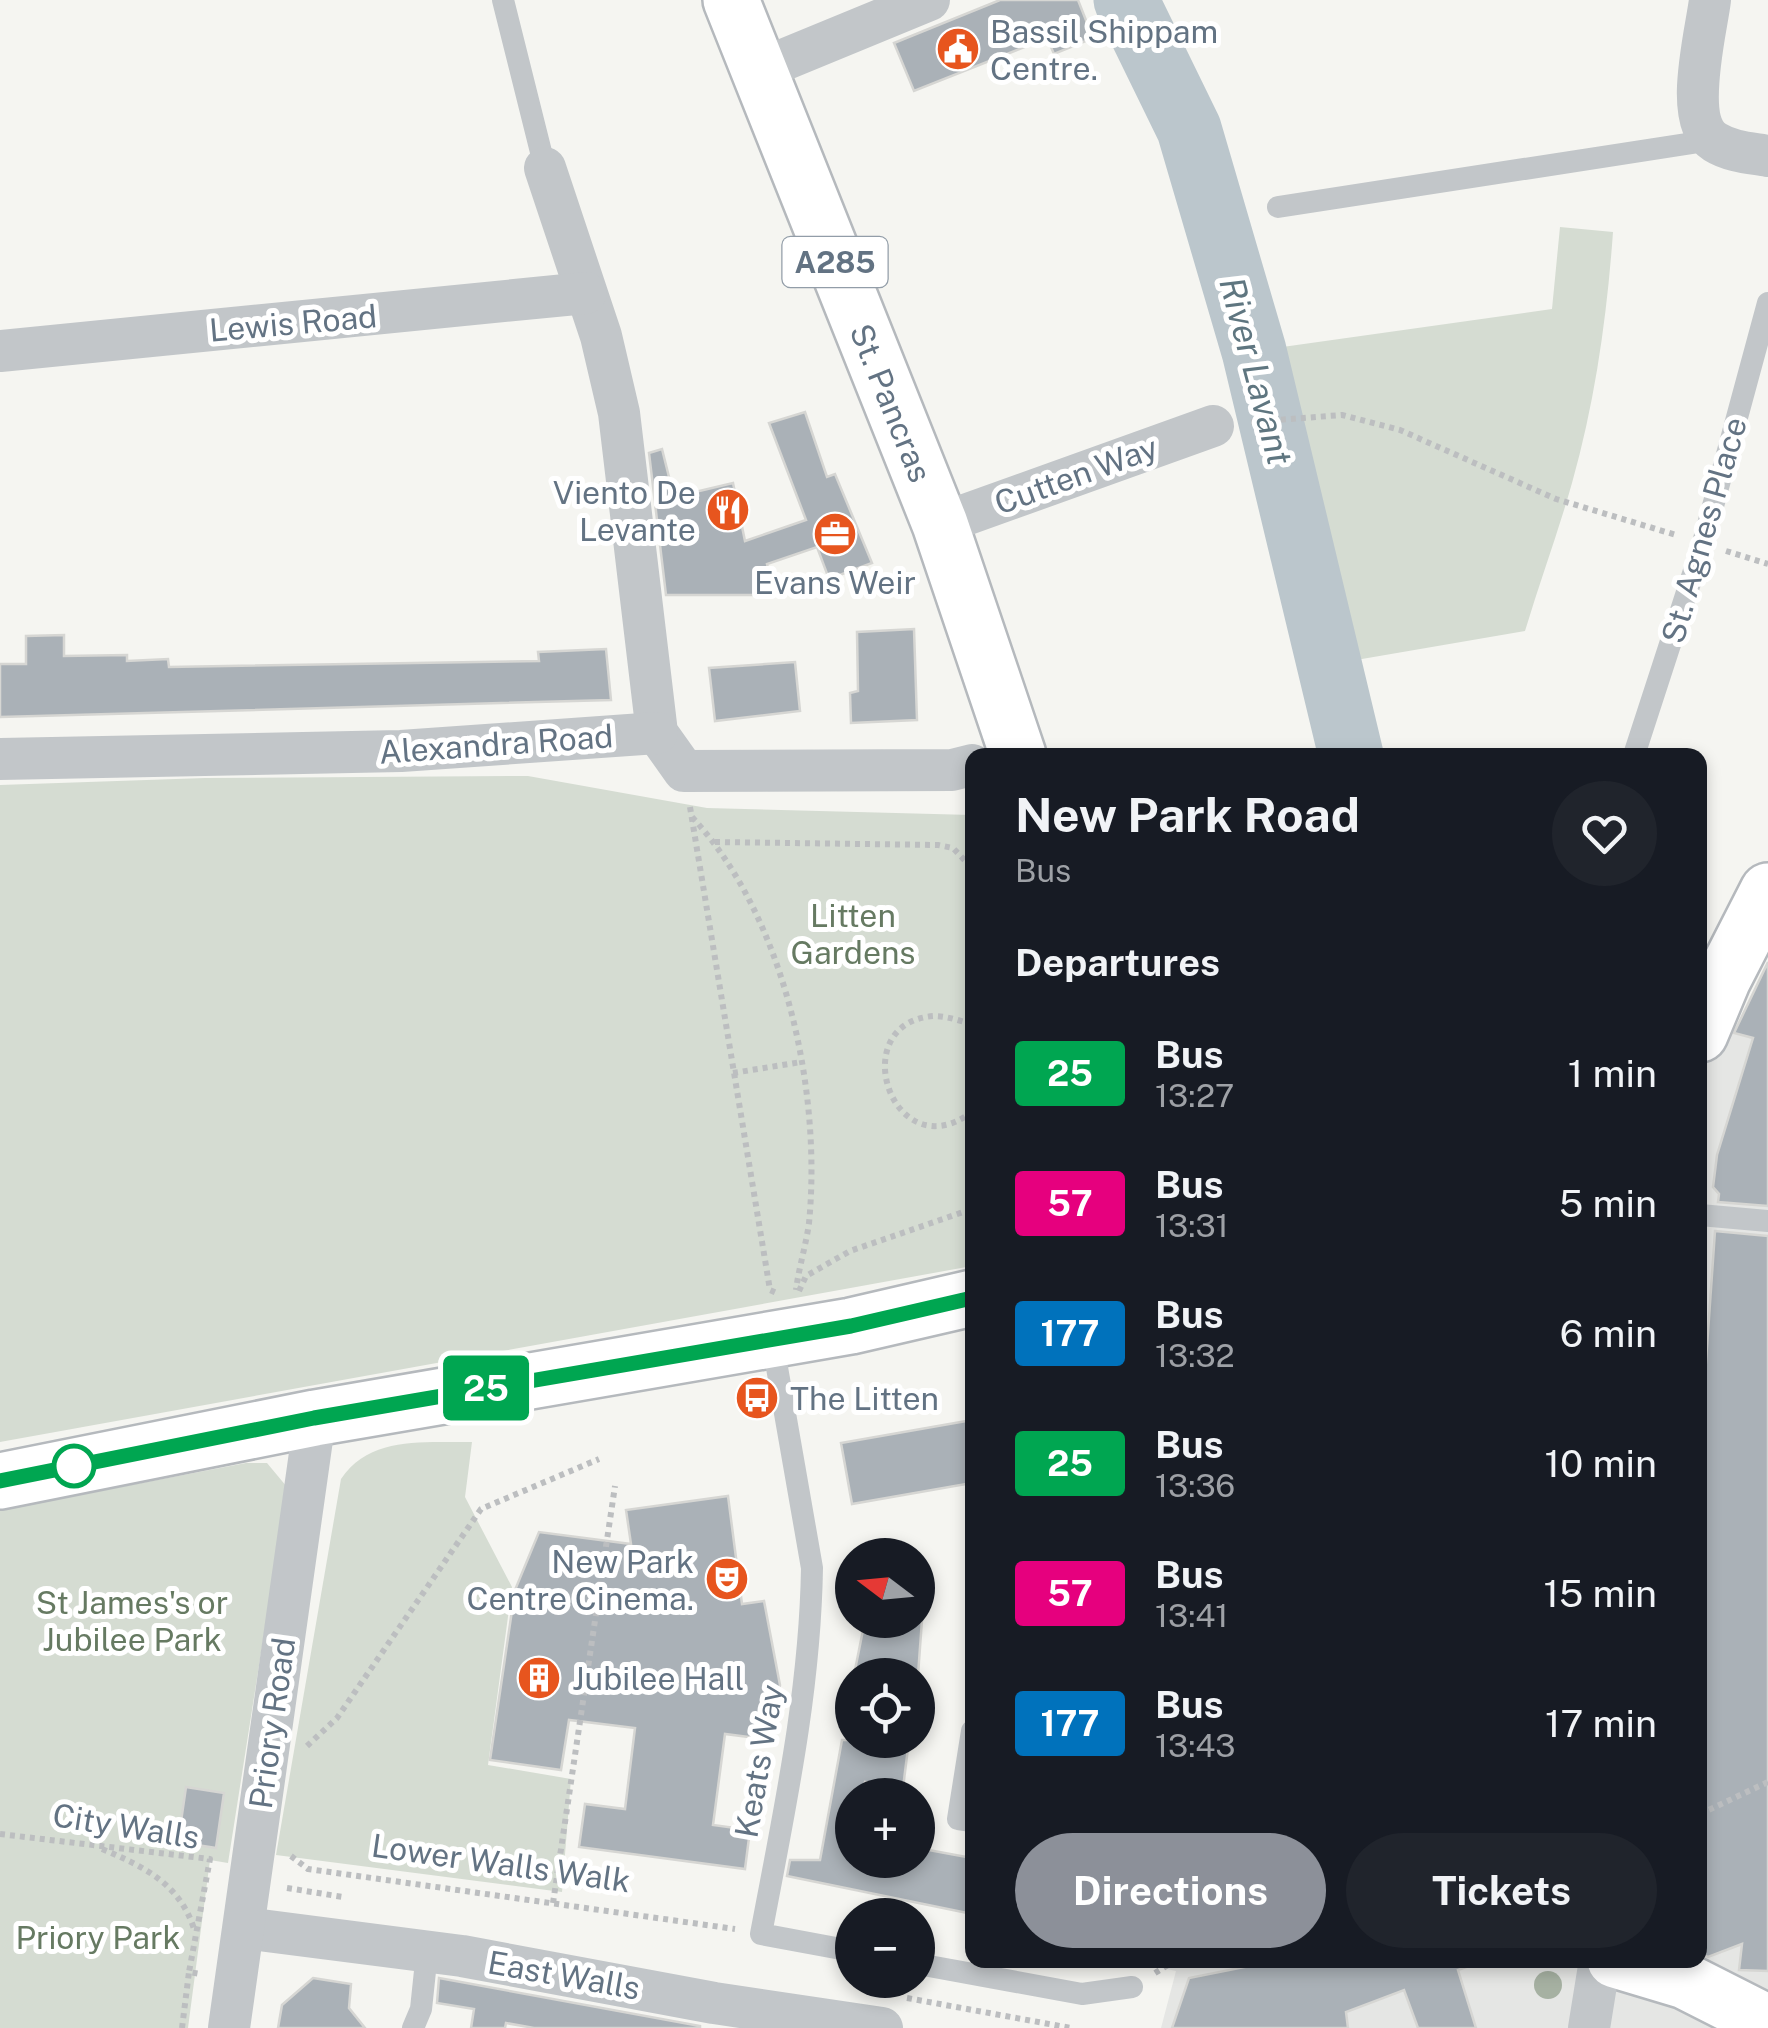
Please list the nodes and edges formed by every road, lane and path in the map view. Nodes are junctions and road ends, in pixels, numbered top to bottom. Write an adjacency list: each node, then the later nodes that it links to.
1 (503, 0): 8 (lane)
2 (731, 0): 5 (main road, St. Pancras / A285)
3 (929, 0): 5 (street)
4 (1710, 0): 6 (street)
5 (760, 70): 14 (main road, St. Pancras / A285)
6 (1712, 140): 7 (street); 9 (lane)
7 (1768, 156)
8 (545, 168): 10 (street)
9 (1278, 207)
10 (586, 293): 12 (street, Lewis Road); 17 (street)
11 (1768, 303): 15 (lane, St. Agnes Place)
12 (0, 350)
13 (1230, 424): 14 (street, Cutten Way); 15 (path)
14 (940, 524): 18 (main road, St. Pancras / A285)
15 (1704, 543): 16 (path); 19 (lane, St. Agnes Place)
16 (1768, 564)
17 (657, 733): 20 (street, Alexandra Road); 22 (street, Alexandra Road)
18 (1002, 748)
19 (1636, 748)
20 (0, 759)
21 (965, 767): 22 (street)
22 (684, 771): 23 (path)
23 (691, 816): 24 (path); 32 (path)
24 (716, 842): 25 (path); 31 (path)
25 (965, 861)
26 (1768, 882): 28 (main road)
27 (1768, 891): 29 (main road)
28 (1707, 923)
29 (1707, 1017)
30 (965, 1023): 33 (path)
31 (800, 1062): 32 (path); 34 (path)
32 (733, 1073): 38 (path)
33 (965, 1115)
34 (965, 1211)
35 (1707, 1215): 36 (lane)
36 (1768, 1222)
37 (965, 1300): 38 (main road)
38 (777, 1317): 39 (main road); 53 (lane, Keats Way)
39 (314, 1418): 41 (main road); 45 (street, Priory Road)
40 (600, 1459): 45 (path)
41 (0, 1481)
42 (614, 1486): 51 (path)
43 (965, 1775): 47 (lane)
44 (1768, 1782): 46 (path)
45 (260, 1809): 51 (path, Lower Walls Walk); 52 (street, Priory Road)
46 (1707, 1811)
47 (965, 1820)
48 (0, 1834): 49 (path, City Walls)
49 (94, 1845): 50 (path, City Walls); 54 (path)
50 (201, 1900)
51 (554, 1904): 53 (path, Lower Walls Walk)
52 (244, 1928): 56 (street, East Walls); 65 (street, Priory Road)
53 (755, 1933): 55 (lane)
54 (196, 1935)
55 (835, 1949)
56 (427, 1952): 62 (street, East Walls); 66 (lane)
57 (935, 1967): 61 (lane)
58 (1599, 1968): 68 (street)
59 (1680, 1971): 63 (main road)
60 (189, 1972): 64 (path)
61 (1132, 1988)
62 (711, 2016): 67 (street, East Walls)
63 (1768, 2023)
64 (182, 2028)
65 (229, 2028)
66 (413, 2028)
67 (882, 2028)
68 (1588, 2028)

